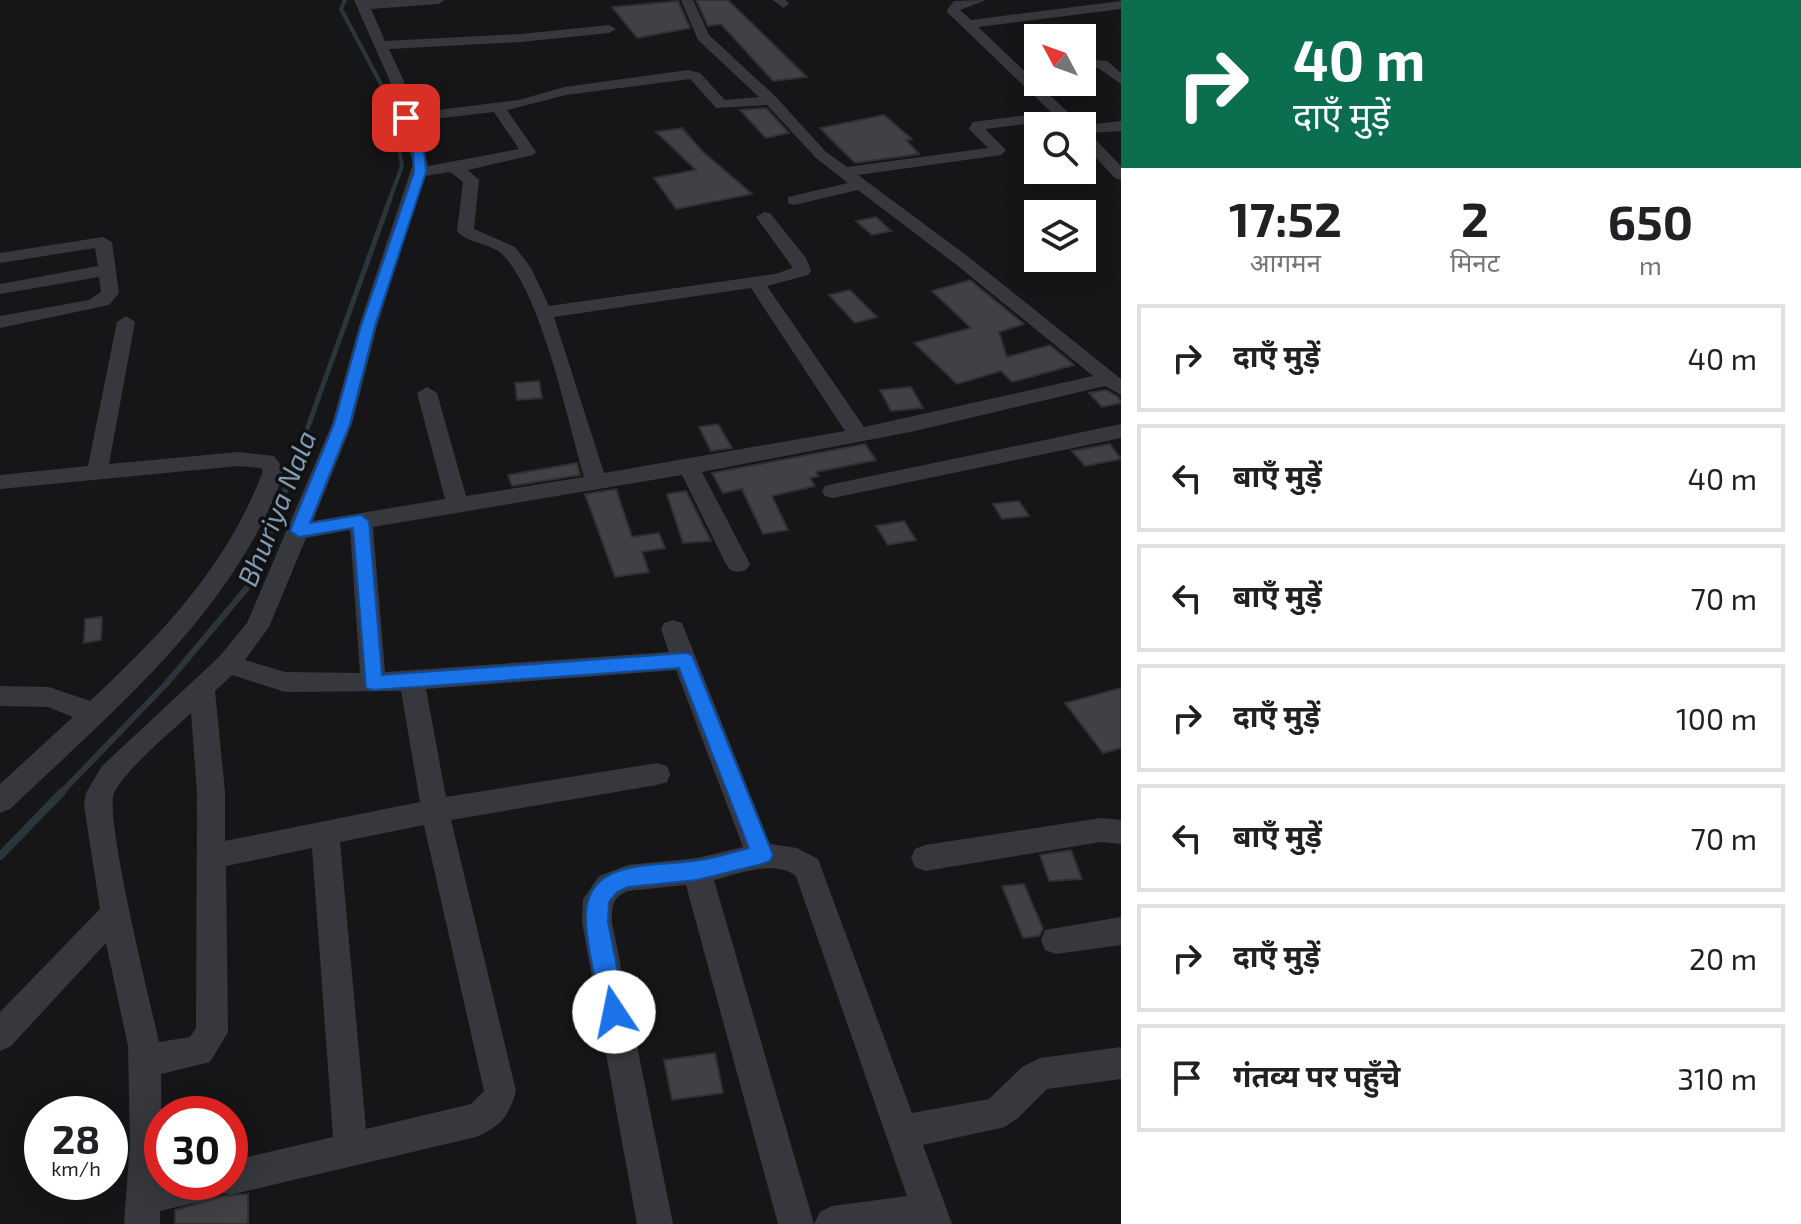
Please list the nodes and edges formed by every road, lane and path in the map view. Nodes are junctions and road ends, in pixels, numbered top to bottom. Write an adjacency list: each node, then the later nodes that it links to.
1 (439, 0): 6 (street)
2 (687, 0): 18 (street)
3 (980, 0): 4 (street); 9 (street)
4 (990, 0)
5 (1067, 0): 8 (street)
6 (362, 3): 11 (street)
7 (1118, 4): 8 (street)
8 (1081, 10): 9 (street)
9 (968, 24): 16 (street)
10 (609, 29): 11 (street)
11 (383, 45): 21 (street)
12 (1121, 61): 13 (street)
13 (1096, 62)
14 (1096, 66): 17 (street)
15 (1024, 67): 16 (street)
16 (1015, 68): 20 (street)
17 (1121, 80)
18 (771, 100): 19 (street); 29 (street)
19 (498, 107): 21 (street); 26 (street)
20 (1059, 112)
21 (406, 118): 28 (street)
22 (1024, 123): 29 (street)
23 (1121, 126): 24 (street)
24 (1096, 130)
25 (1096, 146): 27 (street)
26 (456, 168): 28 (street); 37 (street)
27 (1118, 168)
28 (420, 172): 51 (street)
29 (842, 172): 30 (street)
30 (860, 185): 31 (street); 40 (street)
31 (794, 200)
32 (764, 217): 35 (street)
33 (0, 258): 34 (street)
34 (107, 270): 36 (street); 38 (street)
35 (755, 281): 37 (street); 43 (street)
36 (0, 289)
37 (542, 313): 46 (street)
38 (0, 322)
39 (126, 322): 45 (street)
40 (1114, 384): 43 (street)
41 (427, 393): 49 (street)
42 (1121, 431): 48 (street)
43 (858, 435): 44 (street)
44 (689, 467): 46 (street); 52 (street)
45 (97, 473): 47 (street); 60 (street)
46 (596, 481): 49 (street)
47 (0, 482)
48 (833, 491)
49 (457, 504): 50 (street)
50 (361, 521): 51 (street); 57 (street)
51 (299, 531): 55 (street)
52 (738, 564)
53 (673, 629): 54 (street)
54 (686, 660): 56 (street); 66 (street)
55 (228, 664): 57 (street); 58 (street)
56 (412, 680): 57 (street); 63 (street)
57 (373, 683)
58 (202, 689): 67 (street); 70 (street)
59 (0, 696): 60 (street)
60 (92, 713): 62 (street)
61 (657, 774): 63 (street)
62 (0, 801)
63 (435, 811): 65 (street); 77 (street)
64 (1121, 832): 68 (street)
65 (325, 833): 67 (street); 77 (street)
66 (762, 855): 69 (street); 76 (street)
67 (212, 856): 74 (street)
68 (925, 858)
69 (697, 871): 82 (street); 83 (street)
70 (115, 913): 73 (street); 74 (street)
71 (1121, 931): 72 (street)
72 (1056, 940)
73 (0, 1035)
74 (145, 1061): 80 (street)
75 (1121, 1063): 76 (street)
76 (902, 1132): 81 (street)
77 (351, 1150): 78 (street)
78 (248, 1174)
79 (169, 1200): 80 (street)
80 (143, 1211)
81 (932, 1217): 84 (street)
82 (655, 1224)
83 (796, 1224)
84 (832, 1224)

